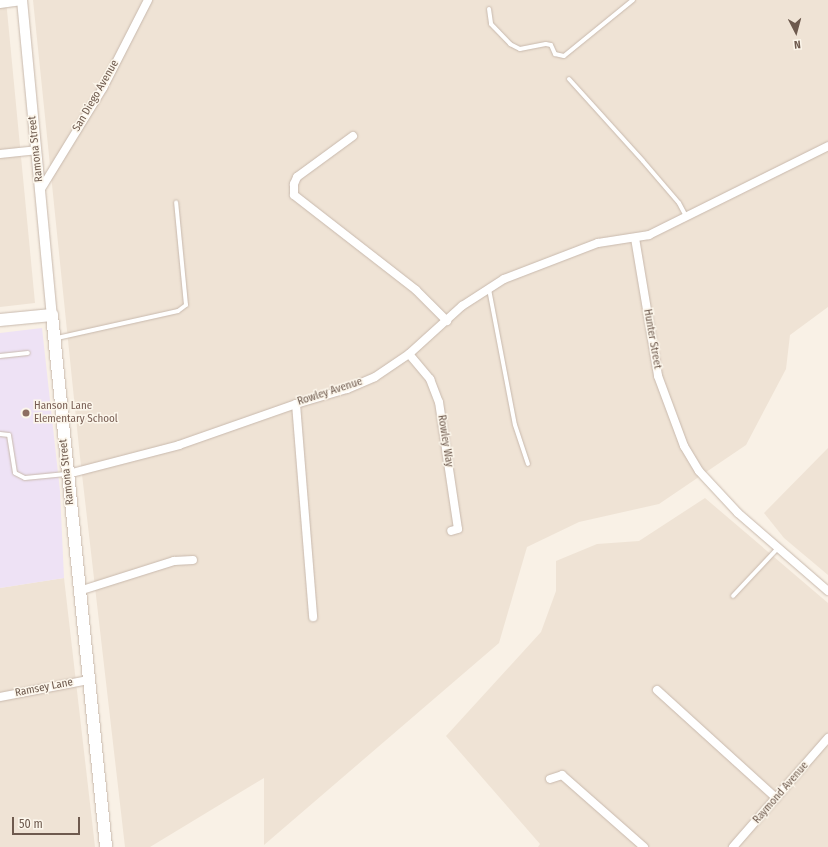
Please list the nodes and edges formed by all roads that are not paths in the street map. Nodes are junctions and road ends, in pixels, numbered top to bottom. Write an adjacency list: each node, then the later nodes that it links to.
1 (22, 0): 4 (street, Ramona Street); 9 (street, Ramona Street)
2 (148, 0): 11 (street, San Diego Avenue)
3 (633, 0): 5 (lane)
4 (0, 4)
5 (489, 9)
6 (569, 79): 13 (lane)
7 (353, 136): 18 (street)
8 (828, 146): 13 (street)
9 (36, 150): 10 (street); 11 (street, Ramona Street)
10 (0, 154)
11 (41, 189): 16 (street, Ramona Street)
12 (176, 202): 19 (lane)
13 (686, 216): 14 (street)
14 (634, 238): 15 (street, Rowley Avenue); 28 (street, Hunter Street)
15 (489, 288): 18 (street, Rowley Avenue); 25 (lane)
16 (52, 315): 17 (main road); 19 (main road, Ramona Street)
17 (0, 320)
18 (446, 321): 21 (street, Rowley Avenue)
19 (54, 338): 26 (main road, Ramona Street)
20 (28, 353): 22 (lane)
21 (410, 354): 23 (street, Rowley Avenue); 27 (street, Rowley Way)
22 (0, 356)
23 (296, 404): 26 (street, Rowley Avenue); 33 (street)
24 (0, 434): 26 (lane)
25 (528, 464)
26 (68, 474): 30 (main road, Ramona Street)
27 (451, 530)
28 (778, 547): 31 (street, Hunter Street); 32 (lane)
29 (193, 560): 30 (street)
30 (79, 591): 34 (main road, Ramona Street)
31 (828, 591)
32 (733, 596)
33 (313, 617)
34 (88, 680): 36 (street, Ramsey Lane); 40 (main road, Ramona Street)
35 (657, 690): 39 (street)
36 (0, 697)
37 (828, 738): 39 (street, Raymond Avenue)
38 (550, 779): 41 (street)
39 (776, 798): 42 (street, Raymond Avenue)
40 (106, 847)
41 (644, 847)
42 (733, 847)

